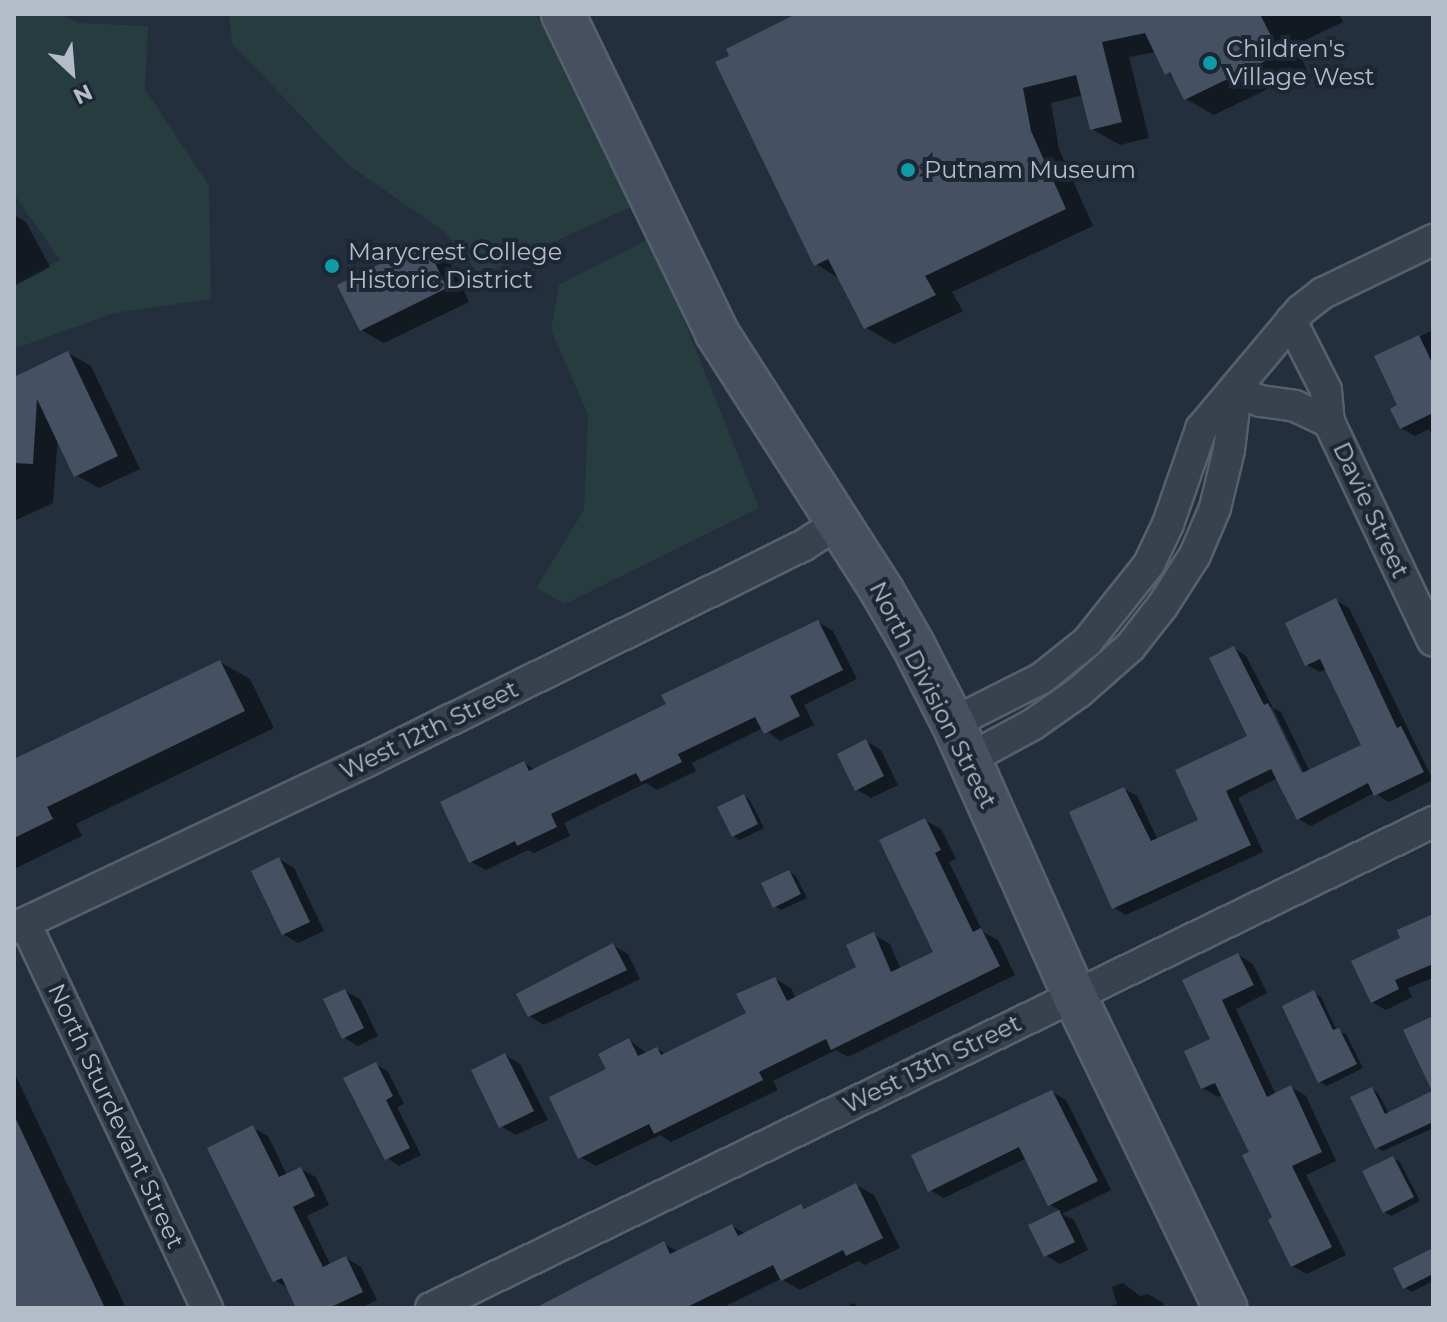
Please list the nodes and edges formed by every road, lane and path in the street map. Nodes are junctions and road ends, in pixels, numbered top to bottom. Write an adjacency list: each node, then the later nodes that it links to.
1 (563, 14): 6 (main road, North Division Street)
2 (1433, 240): 3 (street)
3 (1291, 321): 4 (street); 5 (street, Davie Street)
4 (1236, 392): 5 (street, Davie Street); 8 (street)
5 (1329, 422): 7 (street, Davie Street)
6 (838, 523): 8 (main road, North Division Street); 10 (street, West 12th Street)
7 (1433, 641)
8 (961, 741): 11 (main road, North Division Street)
9 (1433, 822): 11 (street, West 13th Street)
10 (19, 926): 12 (street, North Sturdevant Street)
11 (1074, 995): 13 (street, West 13th Street); 14 (main road, North Division Street)
12 (207, 1308)
13 (431, 1308)
14 (1225, 1308)

